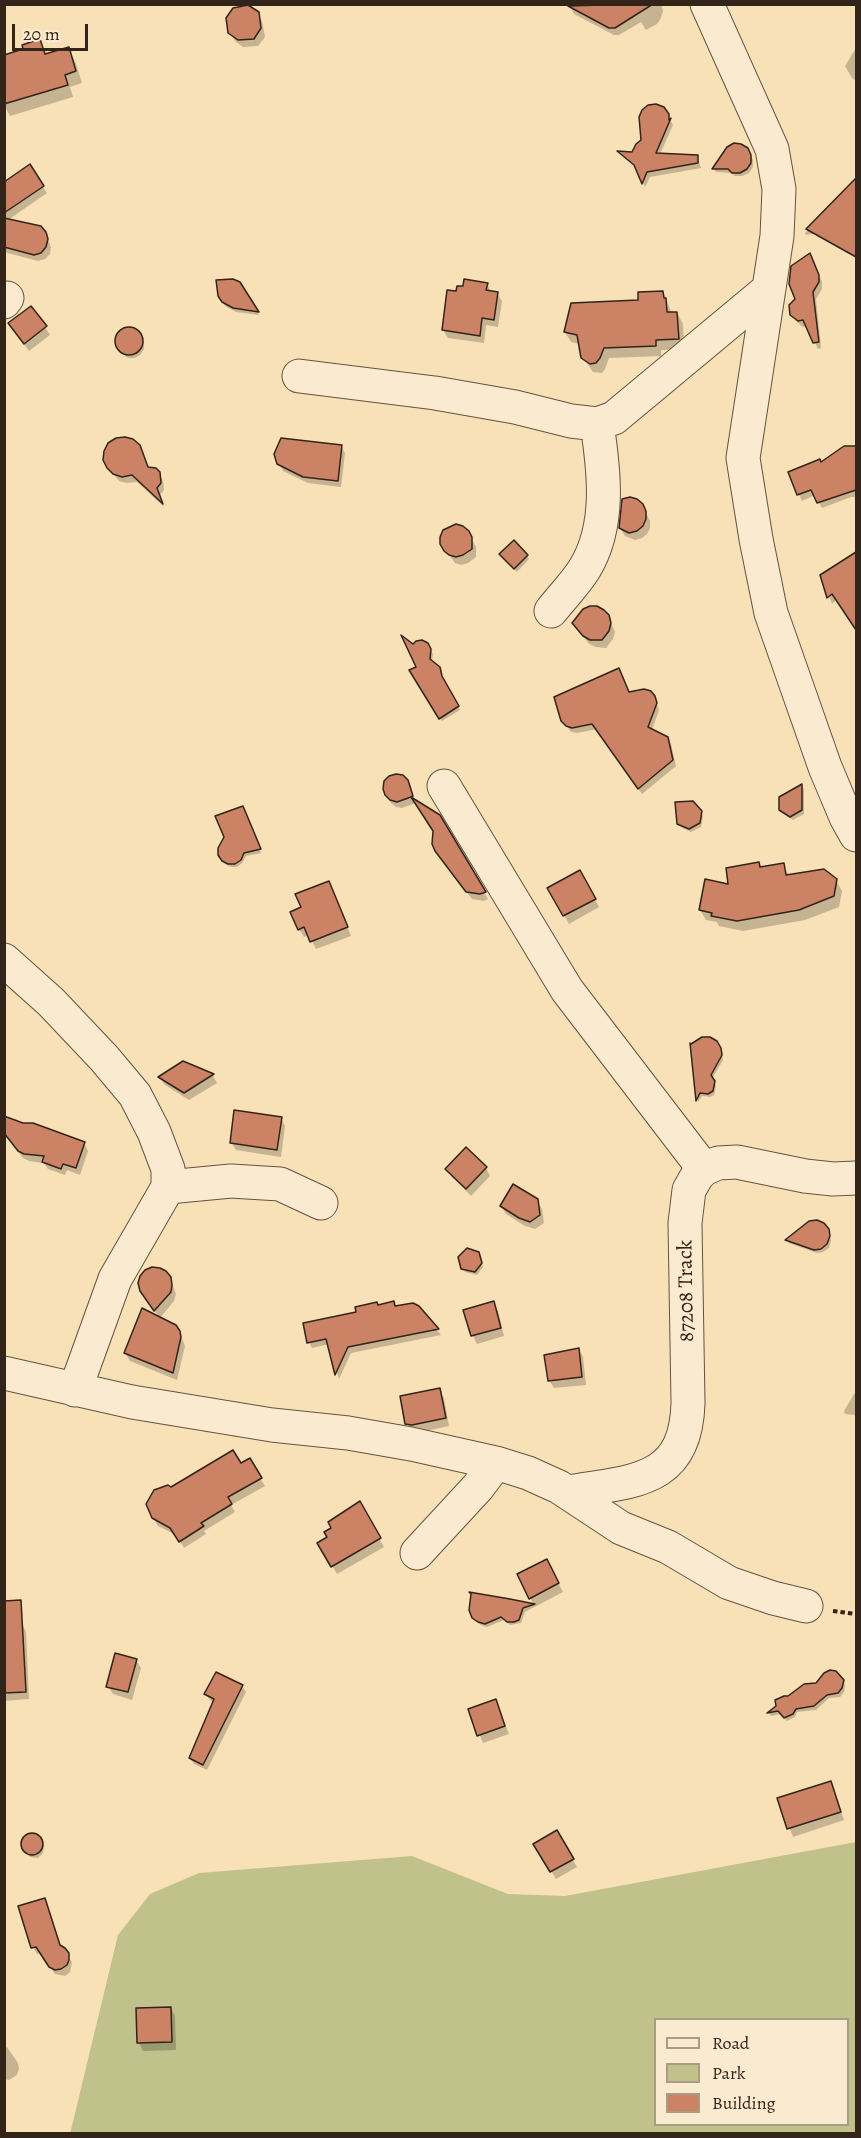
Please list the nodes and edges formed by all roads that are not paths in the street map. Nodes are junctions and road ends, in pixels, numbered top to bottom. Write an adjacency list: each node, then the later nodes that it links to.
1 (707, 4): 2 (street)
2 (769, 289): 4 (street); 7 (street)
3 (299, 376): 4 (street)
4 (597, 424): 5 (street)
5 (551, 611)
6 (444, 786): 9 (street)
7 (856, 835)
8 (4, 960): 11 (street)
9 (704, 1169): 10 (street); 16 (street, 87208 Track)
10 (856, 1178)
11 (168, 1187): 12 (street); 14 (street)
12 (321, 1203)
13 (4, 1373): 14 (street)
14 (75, 1390): 15 (street)
15 (496, 1463): 16 (street); 17 (street)
16 (569, 1492): 18 (street)
17 (417, 1553)
18 (806, 1606)

